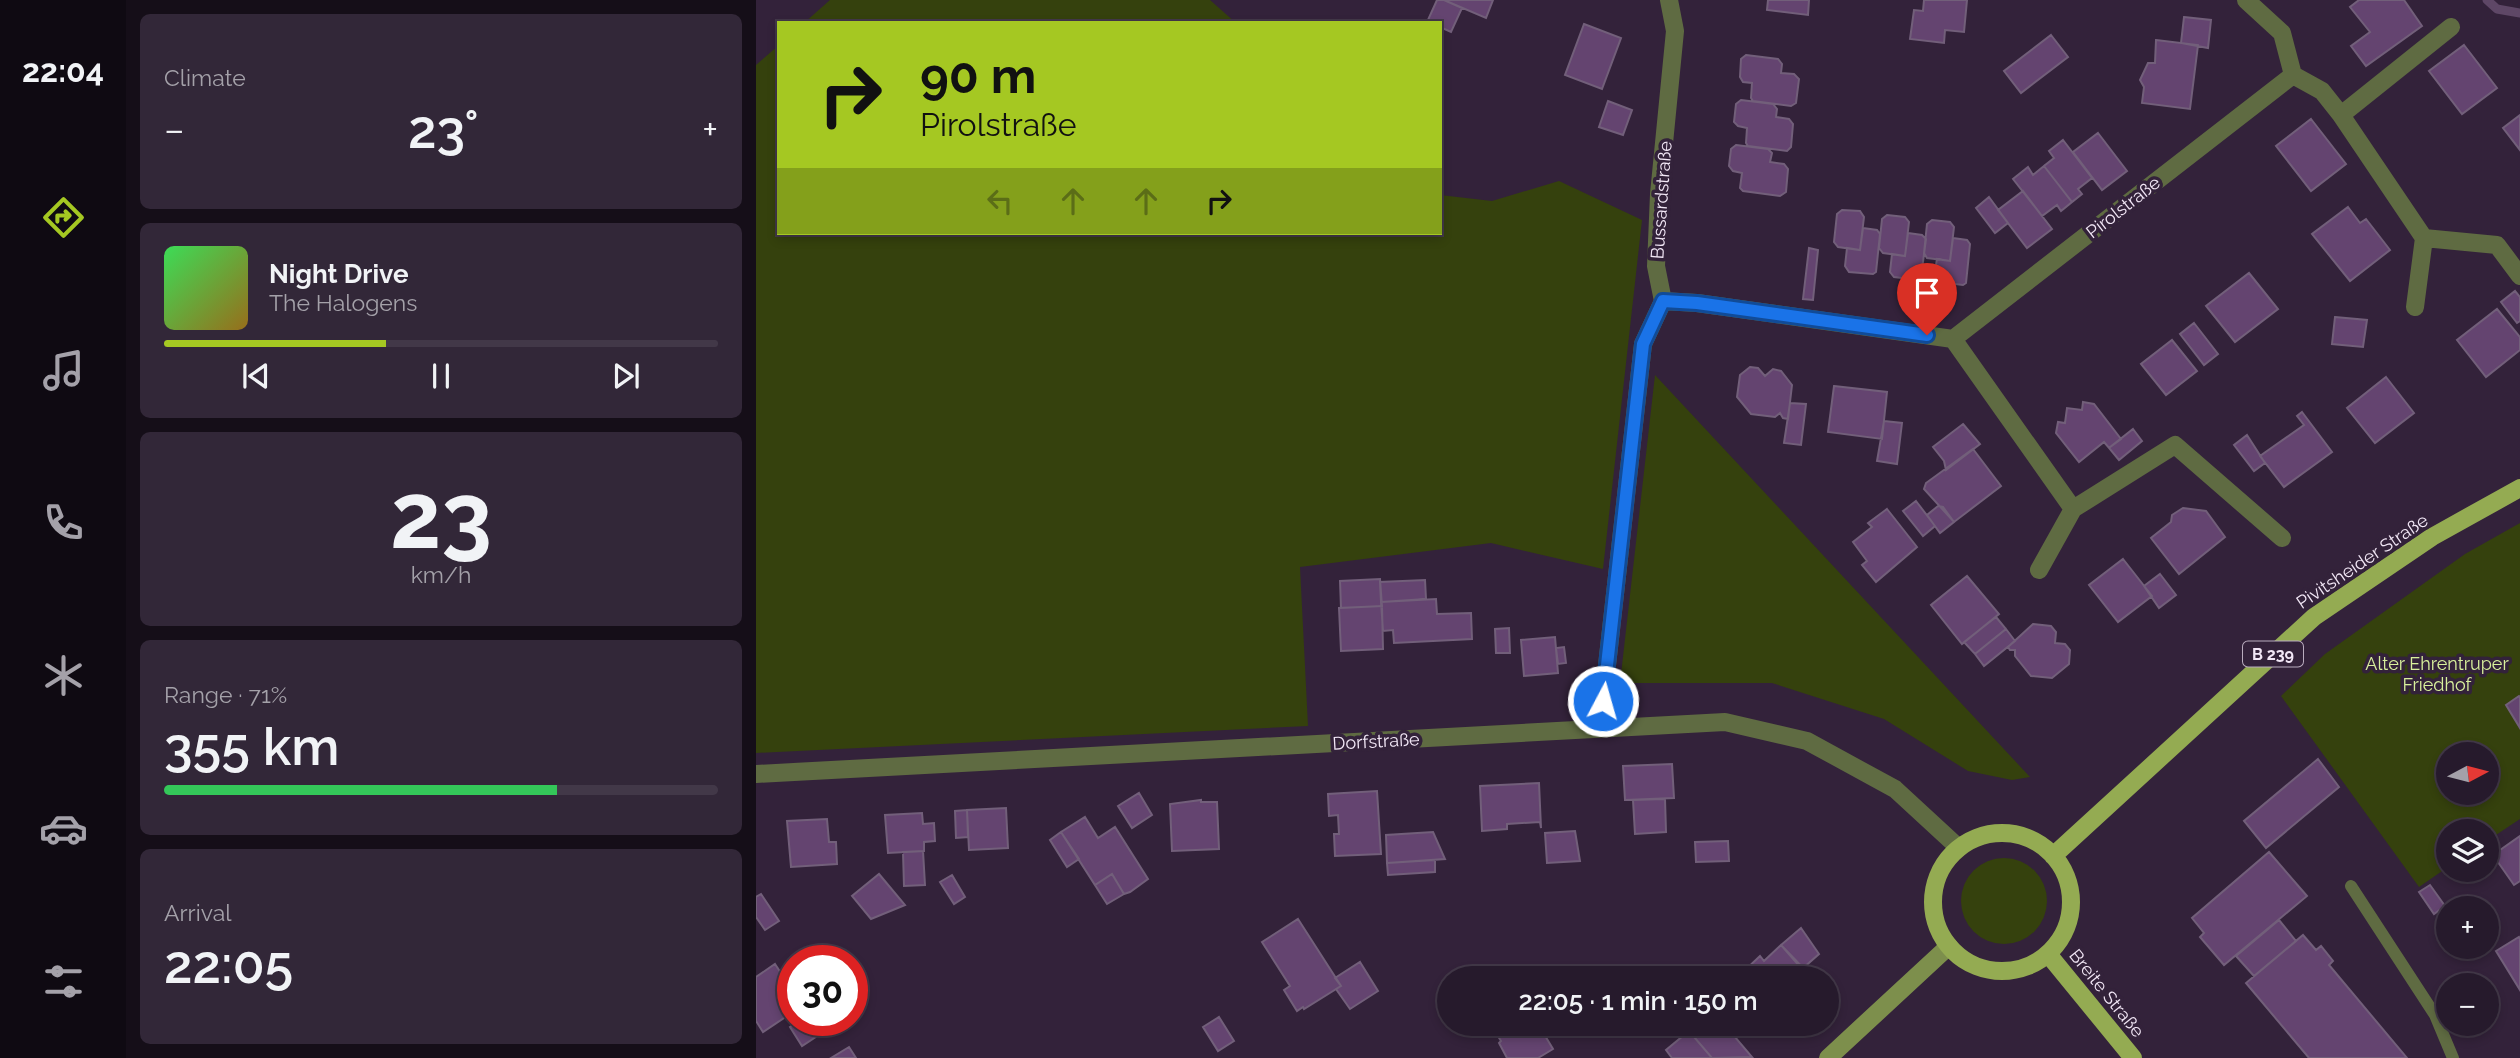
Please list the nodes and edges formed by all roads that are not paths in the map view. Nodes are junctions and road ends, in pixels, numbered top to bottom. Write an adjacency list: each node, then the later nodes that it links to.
1 (1669, 0): 8 (street, Bussardstraße)
2 (2246, 0): 4 (street)
3 (2451, 27): 5 (street)
4 (2293, 75): 5 (street); 10 (street, Pirolstraße)
5 (2341, 116): 6 (street)
6 (2424, 238): 7 (street); 9 (street)
7 (2520, 276)
8 (1663, 301): 10 (street); 15 (street)
9 (2415, 307)
10 (1952, 339): 12 (street)
11 (2520, 488): 18 (main road, Pivitsheider Straße / B 239)
12 (2073, 509): 13 (street); 14 (street)
13 (2282, 538)
14 (2039, 570)
15 (1609, 728): 16 (street, Dorfstraße); 17 (street, Dorfstraße)
16 (756, 774)
17 (1959, 848): 18 (main road); 20 (main road)
18 (2053, 856): 21 (main road)
19 (2351, 886): 24 (lane)
20 (1949, 946): 21 (main road); 22 (main road)
21 (2048, 954): 23 (main road, Breite Straße)
22 (1828, 1058)
23 (2133, 1058)
24 (2453, 1058)

